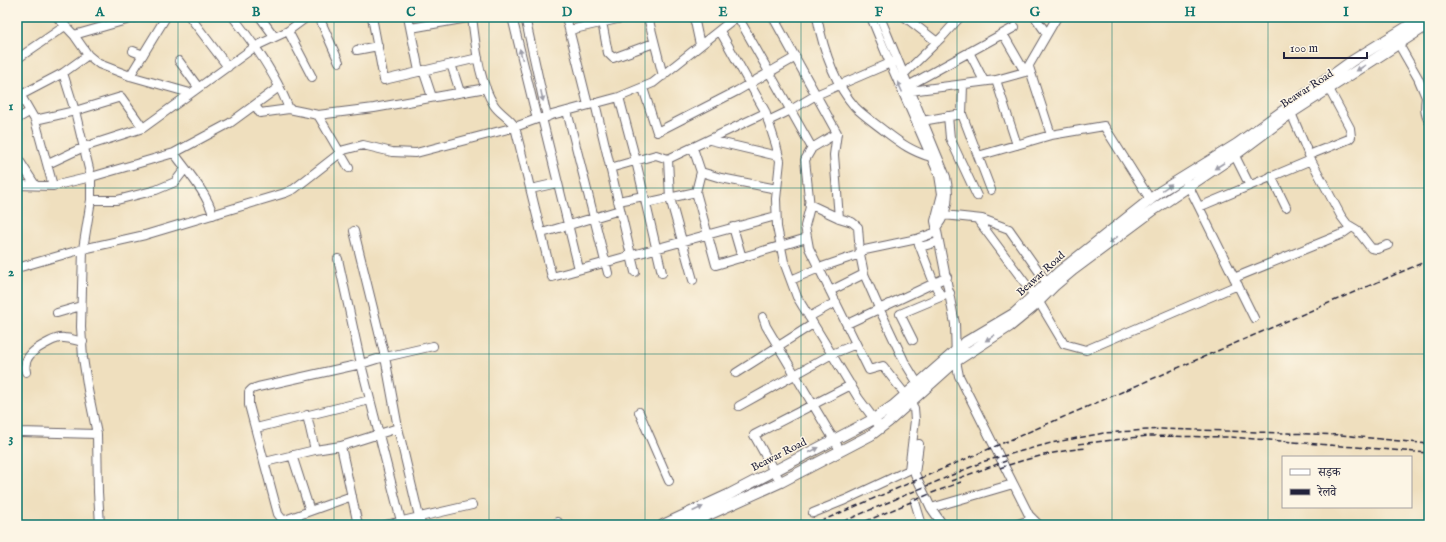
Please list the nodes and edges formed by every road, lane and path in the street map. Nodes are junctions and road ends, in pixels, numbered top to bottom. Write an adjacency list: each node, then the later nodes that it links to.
1 (57, 17): 30 (street)
2 (137, 17): 38 (street)
3 (166, 17): 50 (street)
4 (190, 17): 59 (street)
5 (233, 17): 44 (street)
6 (260, 17): 39 (street)
7 (305, 17): 35 (street)
8 (319, 17): 55 (street)
9 (372, 17): 45 (street)
10 (408, 17): 32 (street)
11 (472, 17): 32 (street); 52 (street)
12 (512, 17): 70 (street, one-way to 12)
13 (525, 17): 57 (street)
14 (566, 17): 33 (street)
15 (626, 17): 28 (street)
16 (648, 17): 41 (street)
17 (694, 17): 43 (street)
18 (737, 17): 34 (street); 63 (street)
19 (817, 17): 73 (street)
20 (871, 17): 56 (street)
21 (880, 17): 56 (street)
22 (905, 17): 40 (street)
23 (960, 17): 40 (street)
24 (1035, 17): 37 (street)
25 (1057, 17): 37 (street)
26 (1423, 17): 113 (main road, Beawar Road)
27 (777, 18): 51 (street)
28 (602, 22): 33 (street); 41 (street)
29 (1429, 24): 42 (main road, Beawar Road)
30 (65, 26): 38 (street); 53 (street)
31 (1016, 27): 36 (street)
32 (411, 28): 60 (street)
33 (570, 30): 87 (street)
34 (720, 30): 43 (street); 71 (street)
35 (288, 31): 39 (street); 67 (street)
36 (1003, 34): 48 (street); 61 (street)
37 (1047, 34): 61 (street)
38 (74, 35): 49 (street)
39 (274, 36): 44 (street)
40 (937, 42): 64 (street)
41 (654, 43): 66 (street)
42 (1398, 43): 79 (main road, Beawar Road, one-way to 79); 86 (street)
43 (700, 45): 66 (street)
44 (256, 46): 59 (street); 75 (street)
45 (378, 46): 46 (street); 60 (street)
46 (357, 50)
47 (133, 51): 50 (street)
48 (969, 52): 69 (street); 78 (street)
49 (88, 55): 62 (street); 65 (street)
50 (143, 55): 65 (street)
51 (796, 57): 63 (street); 83 (street)
52 (478, 58): 58 (street); 76 (street)
53 (17, 59)
54 (179, 61): 74 (street)
55 (339, 62)
56 (893, 62): 64 (street); 73 (street); 119 (street, one-way to 56)
57 (535, 63): 70 (street); 99 (street, one-way to 99)
58 (450, 64): 60 (street); 81 (street)
59 (228, 67): 74 (street)
60 (421, 70): 84 (street)
61 (1027, 70): 68 (street); 107 (street)
62 (62, 73): 80 (street); 91 (street)
63 (769, 73): 71 (street); 90 (street)
64 (903, 75): 78 (street)
65 (130, 76): 82 (street)
66 (663, 76): 77 (street)
67 (312, 77)
68 (996, 80): 69 (street); 109 (street)
69 (984, 81): 72 (street)
70 (528, 83): 99 (street)
71 (749, 84): 77 (street); 98 (street)
72 (963, 84): 78 (street); 95 (street)
73 (840, 85): 83 (street); 119 (street)
74 (198, 87): 82 (street)
75 (279, 87): 88 (street); 89 (street)
76 (486, 88): 81 (street); 104 (street)
77 (643, 88): 85 (street)
78 (909, 89): 102 (street)
79 (1329, 89): 94 (main road, Beawar Road); 120 (street)
80 (19, 92): 93 (street)
81 (460, 92): 84 (street)
82 (190, 93): 105 (street)
83 (816, 95): 90 (street); 106 (street)
84 (432, 97): 96 (street)
85 (619, 97): 87 (street); 122 (street)
86 (1427, 99): 103 (street)
87 (592, 104): 92 (street); 125 (street)
88 (255, 105): 89 (street); 114 (street)
89 (289, 109): 96 (street)
90 (790, 110): 98 (street); 112 (street)
91 (75, 111): 101 (street); 105 (street); 110 (street)
92 (567, 111): 99 (street); 154 (street)
93 (29, 112): 100 (street); 101 (street)
94 (1291, 113): 113 (main road, Beawar Road); 120 (street)
95 (962, 114): 97 (street); 117 (street)
96 (318, 115): 115 (street)
97 (948, 116): 102 (street); 141 (street)
98 (767, 117): 108 (street); 116 (street)
99 (542, 118): 104 (street); 131 (street)
100 (17, 119)
101 (34, 120): 123 (street)
102 (922, 121): 152 (street)
103 (1429, 121)
104 (515, 127): 115 (street); 138 (street)
105 (143, 128): 110 (street)
106 (837, 134): 112 (street); 155 (street)
107 (1051, 135): 109 (street); 145 (street)
108 (710, 140): 111 (street); 116 (street)
109 (1017, 145): 117 (street)
110 (84, 147): 123 (street); 130 (street)
111 (693, 148): 121 (street); 127 (street)
112 (812, 148): 147 (street)
113 (1232, 152): 128 (main road, Beawar Road); 135 (main road, Beawar Road, one-way to 135); 136 (street)
114 (174, 153): 126 (street); 130 (street)
115 (340, 153): 124 (street); 151 (street)
116 (778, 156): 137 (street)
117 (978, 156): 139 (street)
118 (17, 157): 133 (street)
119 (931, 157): 160 (street)
120 (1310, 158): 129 (street); 159 (street)
121 (668, 159): 122 (street); 142 (street)
122 (636, 161): 125 (street); 144 (street)
123 (48, 164): 134 (street)
124 (349, 168)
125 (610, 168): 146 (street)
126 (185, 169): 143 (street); 151 (street)
127 (701, 172): 137 (street); 140 (street)
128 (1184, 176): 135 (street); 145 (main road, Beawar Road, one-way to 128)
129 (1271, 176): 136 (street); 149 (street)
130 (91, 177): 134 (street); 143 (street)
131 (557, 183): 138 (street); 157 (street)
132 (17, 185): 133 (street)
133 (35, 185): 134 (street)
134 (54, 186)
135 (1188, 186): 148 (street); 193 (main road, Beawar Road, one-way to 193)
136 (1250, 186): 148 (street)
137 (777, 189): 153 (street)
138 (531, 190): 162 (street)
139 (991, 190)
140 (696, 192): 142 (street); 163 (street)
141 (977, 196)
142 (670, 198): 144 (street); 165 (street)
143 (91, 200): 171 (street)
144 (645, 200): 146 (street); 170 (street)
145 (1150, 200): 189 (main road, Beawar Road)
146 (618, 201): 150 (street)
147 (809, 204): 155 (street); 164 (street)
148 (1199, 207): 187 (street)
149 (1286, 207)
150 (620, 210): 154 (street); 173 (street)
151 (213, 215): 171 (street)
152 (944, 215): 156 (street); 160 (street)
153 (776, 216): 158 (street); 169 (street)
154 (594, 217): 157 (street); 176 (street)
155 (839, 218): 172 (street)
156 (978, 220): 189 (street); 193 (street)
157 (568, 226): 162 (street); 179 (street)
158 (733, 227): 163 (street); 174 (street)
159 (1352, 227): 168 (street); 187 (street)
160 (936, 230): 166 (street); 167 (street)
161 (354, 232): 210 (street)
162 (542, 233): 179 (street)
163 (708, 234): 165 (street); 174 (street)
164 (807, 238): 169 (street); 178 (street)
165 (682, 241): 170 (street); 185 (street)
166 (938, 242): 167 (street); 184 (street)
167 (918, 243): 172 (street); 188 (street)
168 (1388, 245)
169 (780, 246): 174 (street); 186 (street)
170 (656, 248): 173 (street); 182 (street)
171 (83, 249): 177 (street); 195 (street)
172 (860, 252): 178 (street); 183 (street)
173 (631, 255): 176 (street); 180 (street)
174 (742, 258)
175 (338, 259): 211 (street)
176 (606, 262): 179 (street); 181 (street)
177 (17, 268)
178 (819, 268): 186 (street); 190 (street)
179 (579, 269)
180 (635, 272)
181 (608, 273)
182 (662, 273)
183 (864, 274): 190 (street); 196 (street)
184 (947, 277): 188 (street); 191 (street)
185 (693, 280)
186 (791, 280): 199 (street)
187 (1236, 282): 193 (street); 200 (street)
188 (934, 283): 192 (street); 196 (street)
189 (1047, 283): 193 (main road, Beawar Road)
190 (830, 291): 194 (street)
191 (950, 293): 192 (street); 209 (street)
192 (941, 296): 203 (street)
193 (1037, 298): 209 (main road, Beawar Road)
194 (836, 302): 199 (street); 202 (street)
195 (81, 306): 197 (street); 204 (street)
196 (879, 308): 202 (street); 215 (street)
197 (57, 313)
198 (763, 317): 207 (street)
199 (809, 317): 201 (street)
200 (1254, 318)
201 (814, 324): 207 (street); 208 (street)
202 (847, 324): 205 (street)
203 (913, 340)
204 (82, 342): 212 (street); 227 (street)
205 (856, 344): 208 (street); 217 (street)
206 (433, 346): 210 (street)
207 (778, 346): 213 (street); 214 (street)
208 (832, 354): 214 (street); 216 (street)
209 (955, 356): 215 (main road, Beawar Road); 217 (main road, Beawar Road); 239 (street)
210 (385, 357): 211 (street); 225 (street)
211 (361, 364): 218 (street); 224 (street)
212 (26, 372)
213 (736, 373)
214 (795, 375): 219 (street); 220 (street)
215 (918, 384): 217 (main road, Beawar Road)
216 (851, 385): 219 (street); 223 (street)
217 (908, 398): 223 (main road, Beawar Road); 245 (street)
218 (370, 400): 222 (street); 228 (street)
219 (812, 405): 229 (street); 236 (street)
220 (739, 406)
221 (639, 412): 237 (street)
222 (307, 415): 224 (street); 232 (street)
223 (878, 423): 229 (main road, Beawar Road); 233 (main road, Beawar Road)
224 (256, 428): 235 (street)
225 (398, 428): 228 (street); 247 (street)
226 (17, 430): 227 (street)
227 (98, 434): 250 (street)
228 (379, 434): 231 (street); 246 (street)
229 (834, 440): 233 (street); 236 (main road, Beawar Road, one-way to 229)
230 (919, 444): 243 (street)
231 (341, 446): 232 (street); 240 (street)
232 (315, 450): 234 (street)
233 (840, 450): 238 (main road, Beawar Road)
234 (292, 455): 235 (street); 244 (street)
235 (265, 462): 248 (street)
236 (774, 472): 238 (street); 253 (main road, Beawar Road, one-way to 236)
237 (669, 481)
238 (781, 482): 254 (main road, Beawar Road)
239 (1013, 484): 243 (street); 249 (street)
240 (352, 496): 244 (street); 251 (street)
241 (915, 502): 255 (street)
242 (472, 505): 247 (street)
243 (931, 508): 256 (street)
244 (310, 511): 248 (street)
245 (814, 512)
246 (401, 521): 247 (street); 252 (street)
247 (420, 521)
248 (288, 522)
249 (1036, 522): 257 (street)
250 (100, 525)
251 (358, 525)
252 (385, 525)
253 (663, 525)
254 (686, 525)
255 (922, 525)
256 (943, 525)
257 (1015, 525)

